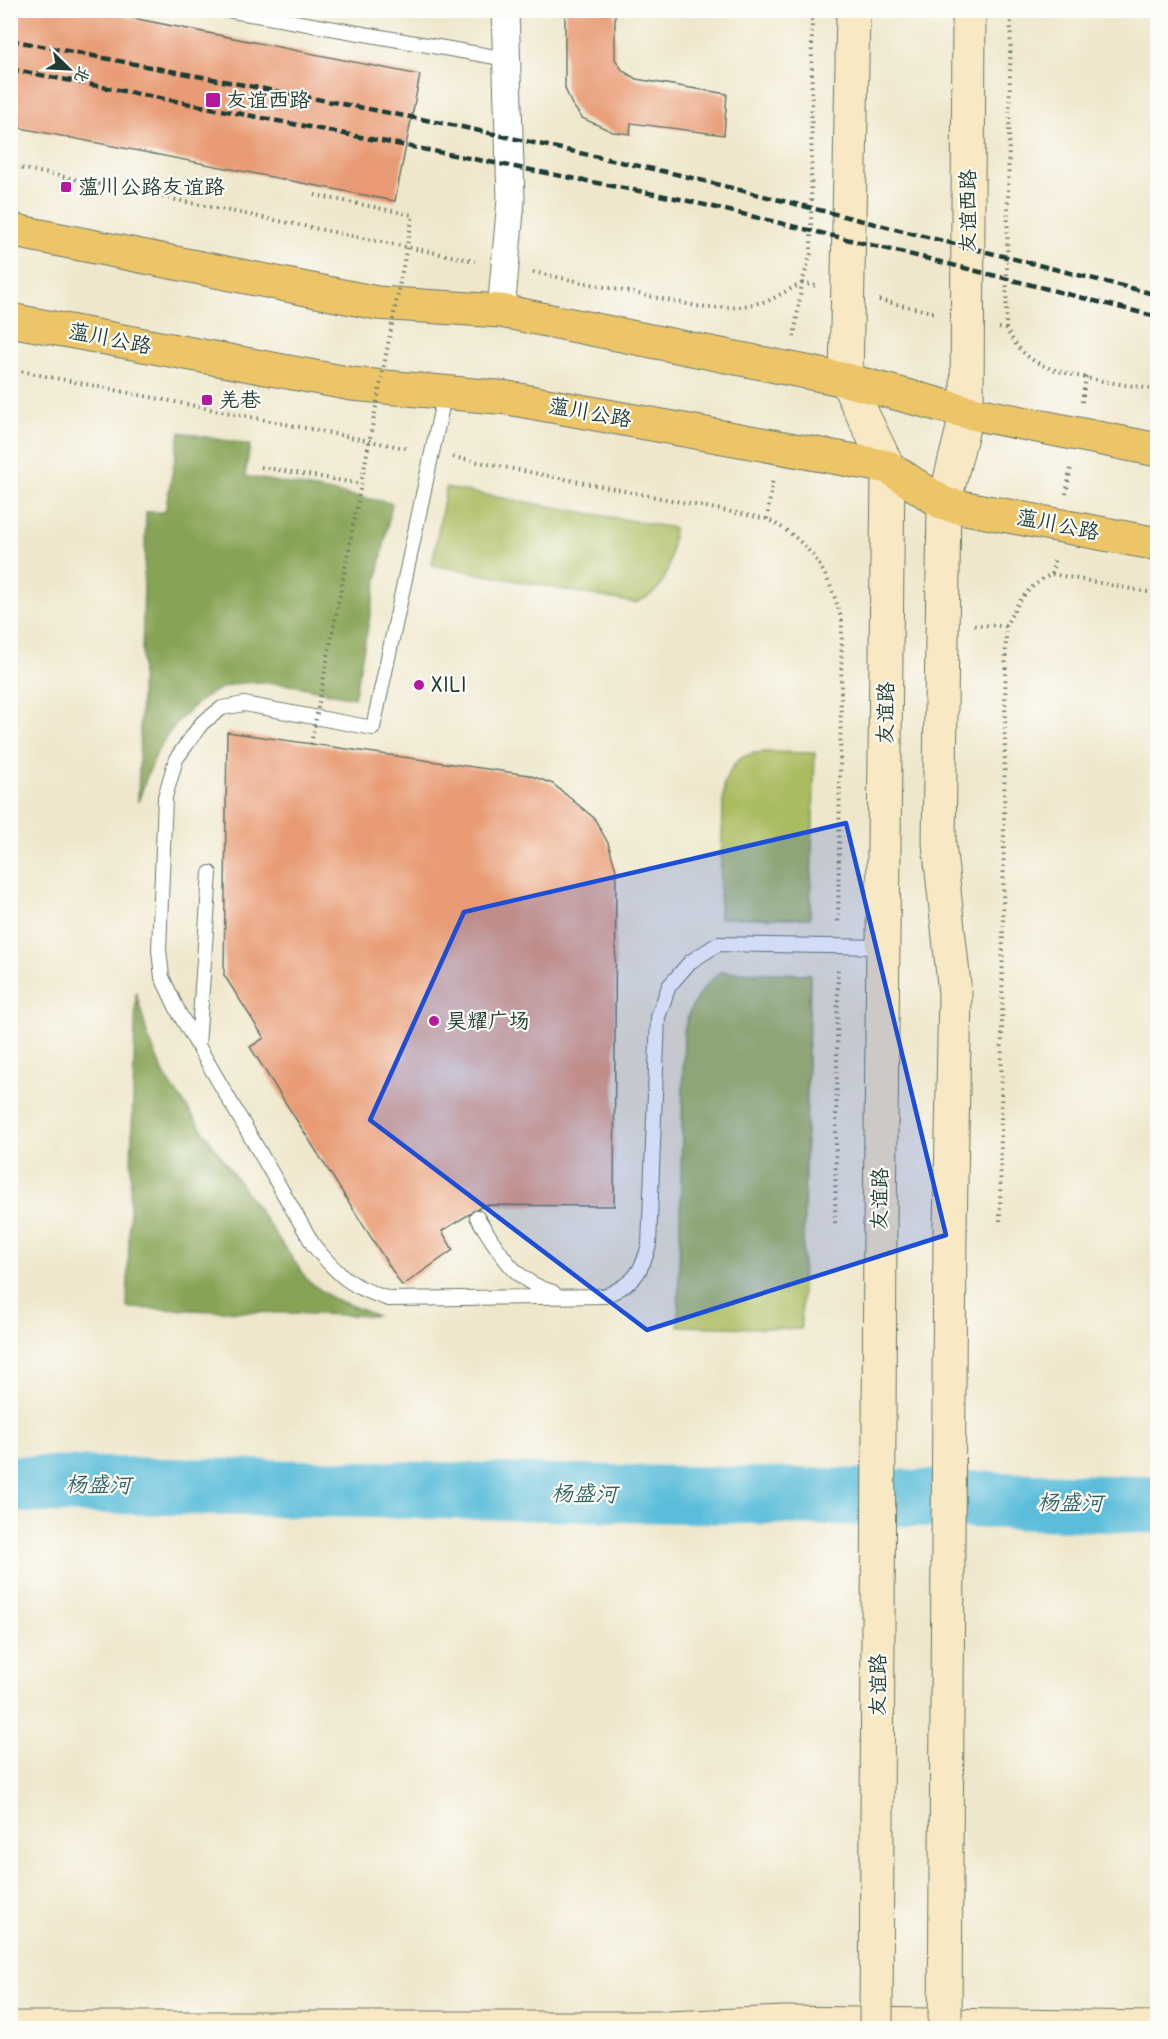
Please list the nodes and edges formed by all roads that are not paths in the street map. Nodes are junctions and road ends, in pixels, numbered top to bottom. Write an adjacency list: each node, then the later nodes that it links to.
1 (227, 10): 5 (lane)
2 (506, 10): 5 (street)
3 (853, 10): 9 (main road)
4 (969, 10): 11 (main road, 友谊西路)
5 (507, 59): 7 (street)
6 (10, 230): 7 (main road)
7 (501, 311): 9 (main road)
8 (10, 320): 10 (main road, 蕰川公路)
9 (846, 380): 11 (main road); 13 (main road, 友谊路)
10 (445, 392): 13 (main road, 蕰川公路); 18 (lane)
11 (967, 412): 12 (main road); 14 (main road)
12 (1158, 450)
13 (888, 467): 14 (main road, 蕰川公路); 17 (main road, 友谊路)
14 (944, 504): 15 (main road, 蕰川公路); 24 (main road, bridge)
15 (1158, 544)
16 (210, 873): 18 (lane)
17 (883, 947): 20 (lane); 23 (main road, 友谊路, bridge)
18 (198, 1046): 20 (lane)
19 (477, 1217): 20 (lane)
20 (570, 1296)
21 (10, 2028): 22 (main road)
22 (238, 2028): 25 (main road)
23 (876, 2028)
24 (945, 2028)
25 (1155, 2028)

